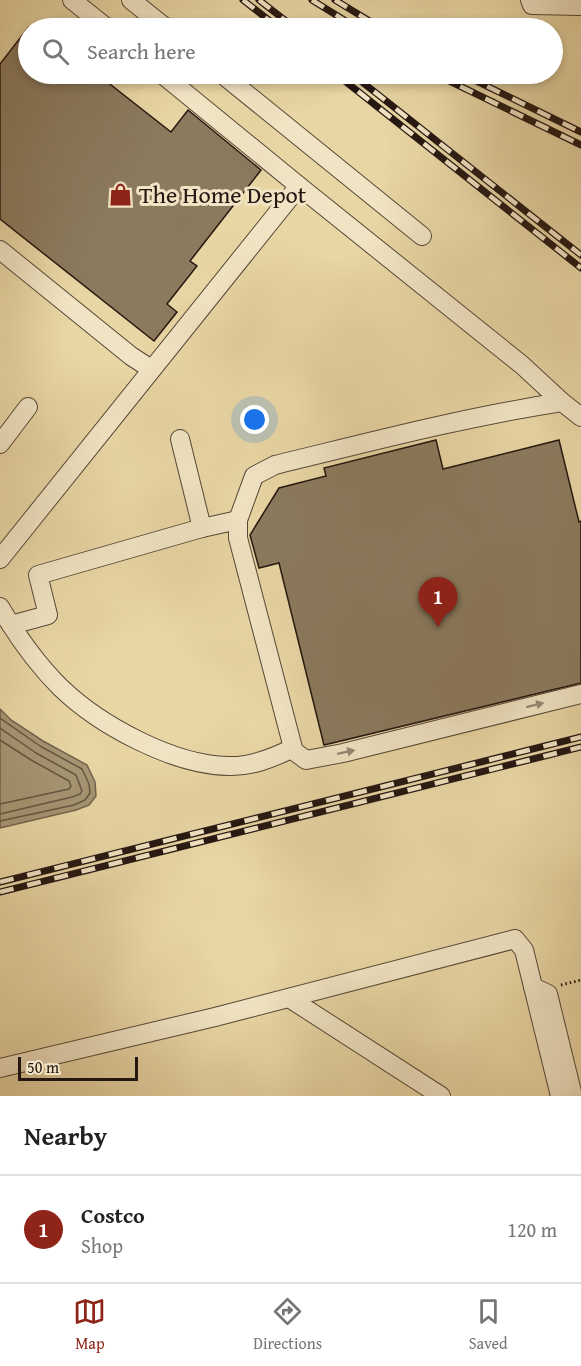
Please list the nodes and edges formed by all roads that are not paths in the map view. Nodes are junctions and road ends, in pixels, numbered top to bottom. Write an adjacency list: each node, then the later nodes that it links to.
1 (72, 0): 5 (lane)
2 (131, 0): 6 (lane)
3 (530, 0): 4 (lane)
4 (581, 6)
5 (94, 18)
6 (154, 18)
7 (174, 84): 9 (lane)
8 (234, 84): 10 (lane)
9 (299, 186): 12 (lane); 13 (lane)
10 (422, 236)
11 (0, 250): 12 (lane)
12 (152, 369): 20 (lane)
13 (562, 402): 15 (lane); 18 (lane)
14 (28, 407): 17 (lane)
15 (581, 417)
16 (180, 438): 19 (lane)
17 (0, 444)
18 (238, 520): 19 (lane); 24 (lane)
19 (202, 528): 22 (lane)
20 (0, 559)
21 (0, 607): 22 (lane)
22 (11, 625): 24 (lane)
23 (581, 694): 24 (lane, one-way to 23)
24 (291, 749)
25 (533, 987): 26 (lane); 29 (lane); 30 (lane)
26 (289, 998): 27 (lane); 28 (lane)
27 (0, 1068)
28 (441, 1096)
29 (560, 1096)
30 (573, 1096)

